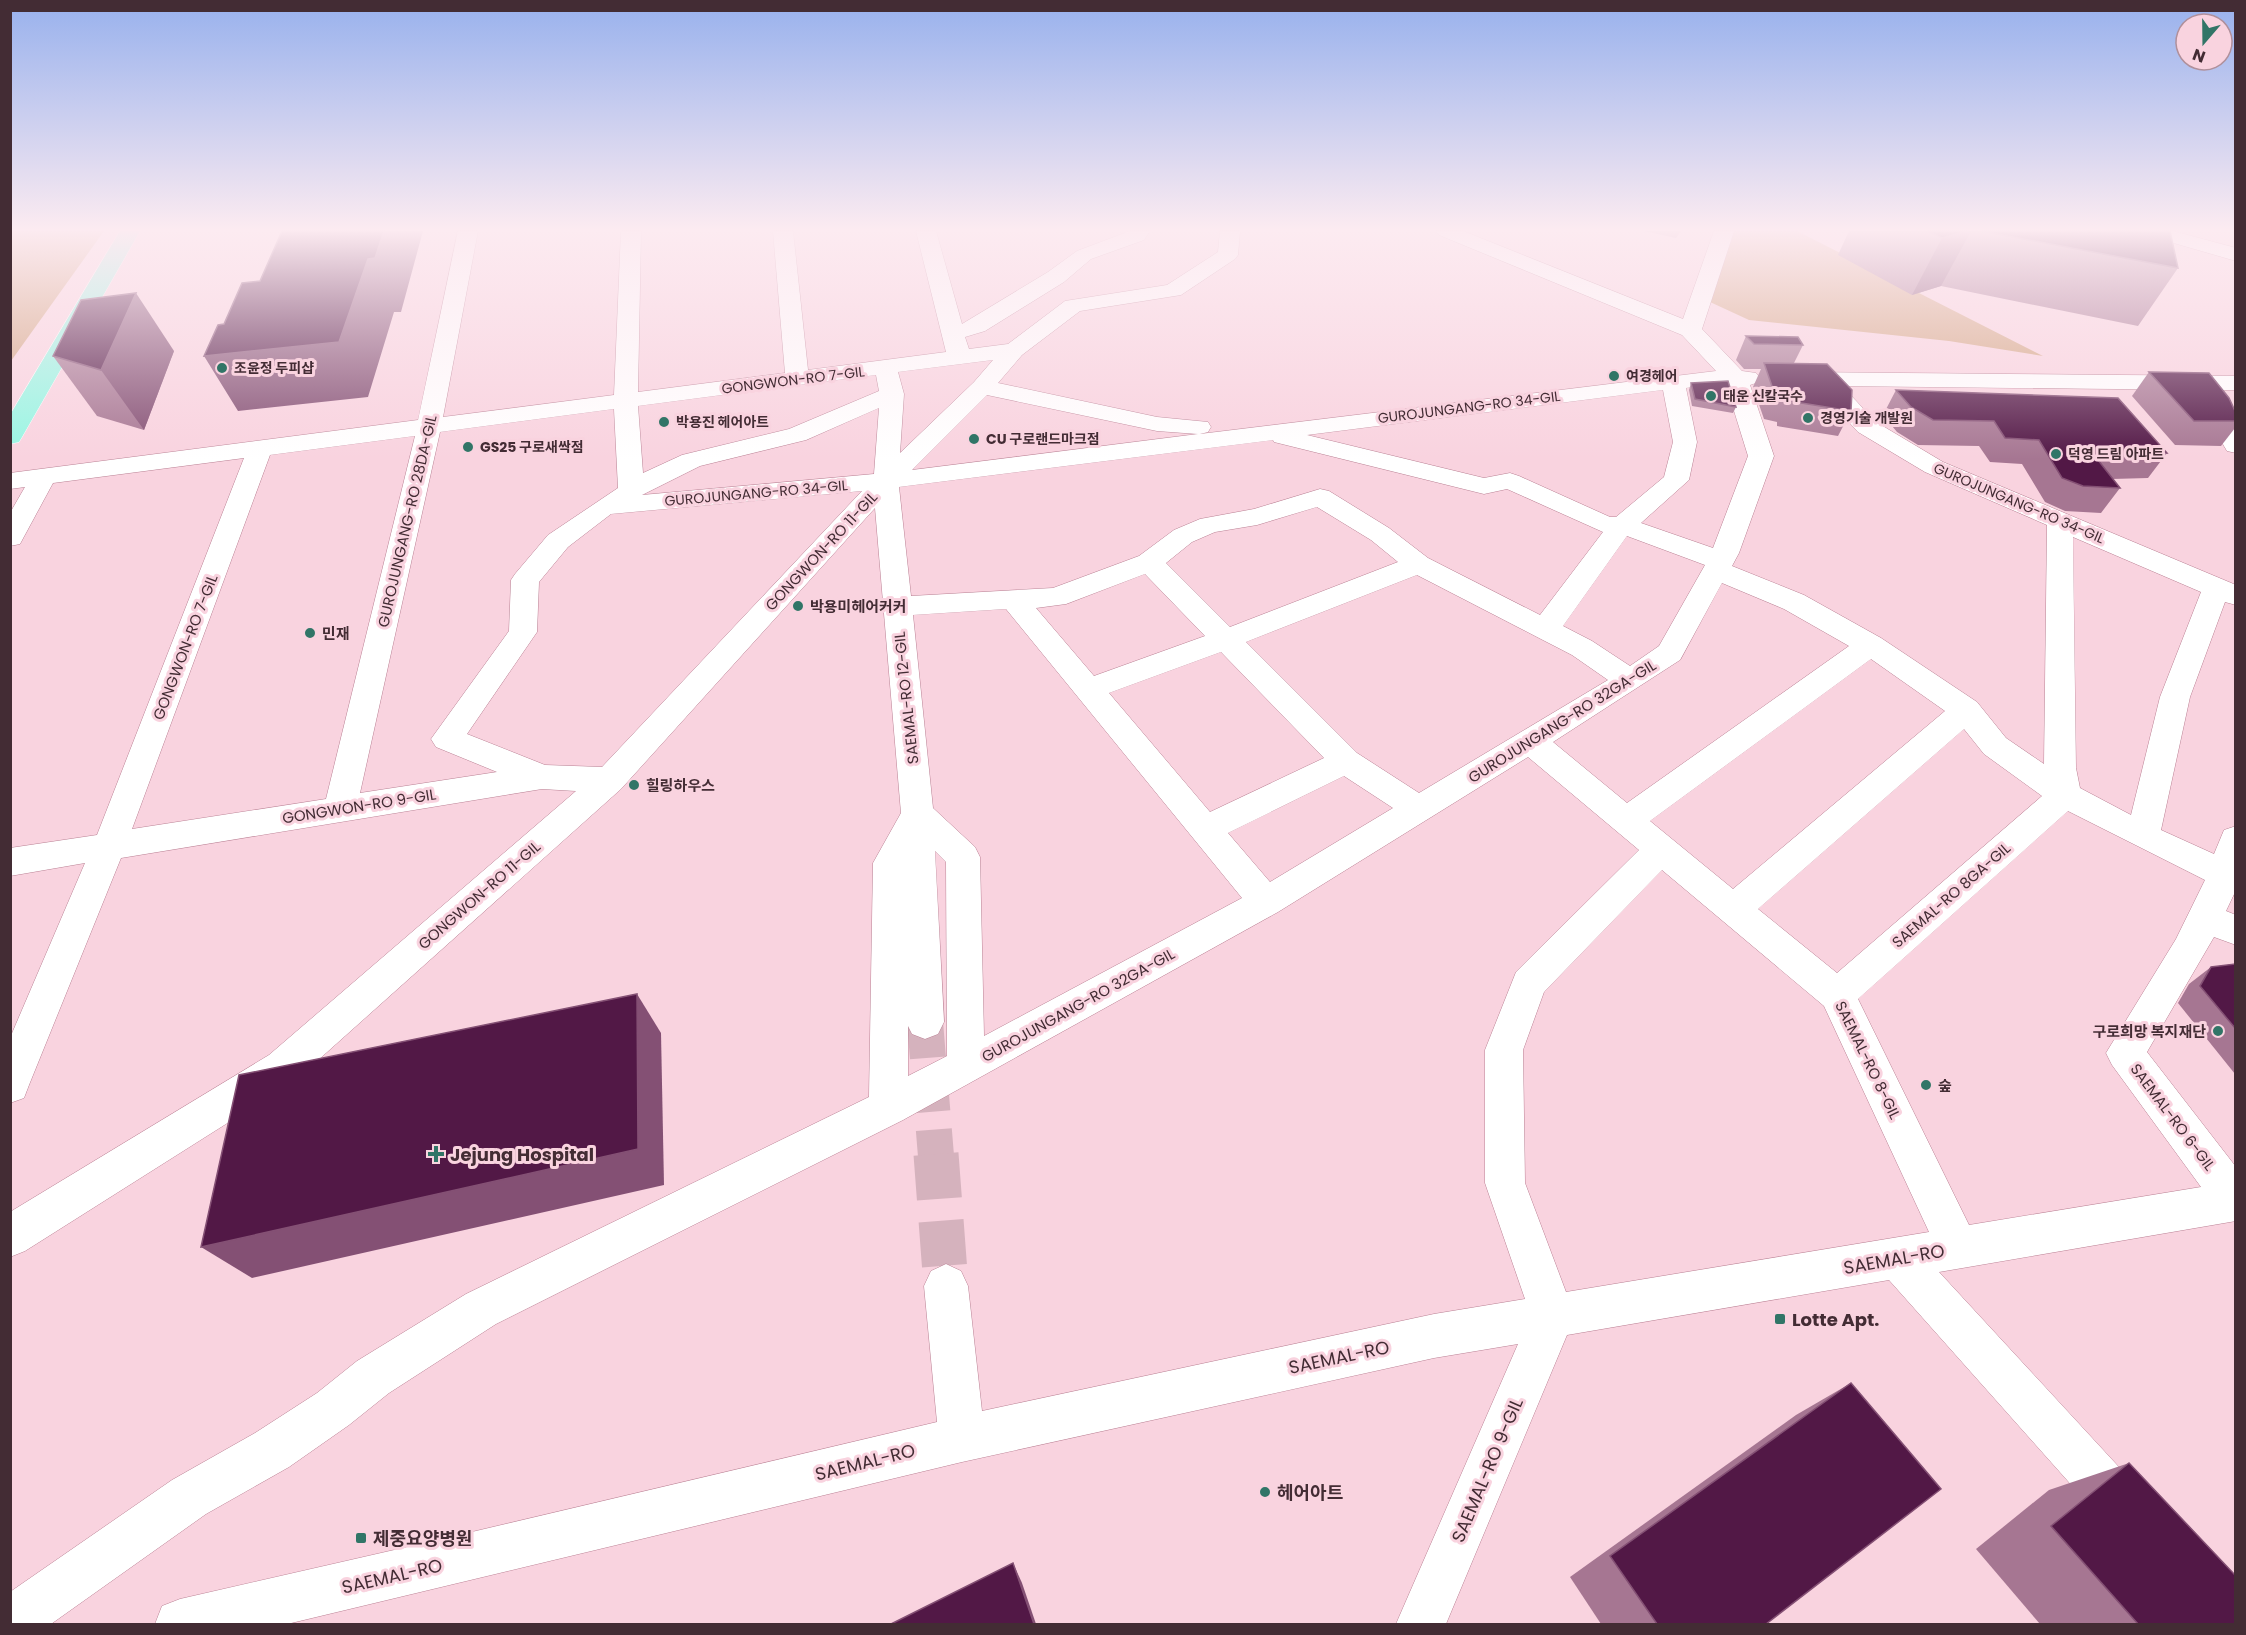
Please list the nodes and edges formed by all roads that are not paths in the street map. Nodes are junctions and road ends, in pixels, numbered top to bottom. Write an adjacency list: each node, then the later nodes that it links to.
1 (86, 307): 25 (main road)
2 (453, 307): 23 (street, GUROJUNGANG-RO 28DA-GIL)
3 (629, 307): 22 (street)
4 (790, 307): 16 (street)
5 (946, 307): 11 (street)
6 (1007, 307): 11 (street)
7 (1071, 307): 12 (street, GONGWON-RO 11-GIL)
8 (1633, 307): 10 (street)
9 (1697, 307): 10 (street)
10 (1689, 330): 14 (street, GUROJUNGANG-RO 32GA-GIL)
11 (953, 334): 13 (street)
12 (1014, 350): 13 (street, GONGWON-RO 7-GIL); 21 (street, GONGWON-RO 11-GIL)
13 (960, 358): 17 (street, GONGWON-RO 7-GIL)
14 (1736, 378): 15 (street, GUROJUNGANG-RO 34-GIL); 18 (street, GUROJUNGANG-RO 34-GIL); 39 (street, GUROJUNGANG-RO 32GA-GIL)
15 (1822, 379): 19 (street, GUROJUNGANG-RO 34-GIL); 34 (street, GUROJUNGANG-RO 34-GIL)
16 (797, 380): 17 (street, GONGWON-RO 7-GIL); 22 (street, GONGWON-RO 7-GIL)
17 (889, 381): 31 (street, SAEMAL-RO 12-GIL); 32 (street)
18 (1673, 382): 24 (street, GUROJUNGANG-RO 34-GIL); 35 (street)
19 (2203, 383): 20 (street, GUROJUNGANG-RO 34-GIL); 26 (street)
20 (2235, 383)
21 (982, 387): 24 (street, GUROJUNGANG-RO 34-GIL); 31 (street, GONGWON-RO 11-GIL)
22 (626, 401): 23 (street, GONGWON-RO 7-GIL); 32 (street)
23 (429, 427): 27 (street, GONGWON-RO 7-GIL); 54 (street, GUROJUNGANG-RO 28DA-GIL)
24 (1265, 432): 28 (street, GUROJUNGANG-RO 34-GIL); 31 (street, GUROJUNGANG-RO 34-GIL)
25 (10, 437)
26 (2235, 446)
27 (260, 448): 29 (street, GONGWON-RO 7-GIL); 61 (street, GONGWON-RO 7-GIL)
28 (1331, 475): 35 (street, GUROJUNGANG-RO 34-GIL); 37 (street); 38 (street)
29 (44, 476): 30 (street, GONGWON-RO 7-GIL); 36 (street)
30 (10, 481)
31 (886, 481): 33 (street, GUROJUNGANG-RO 34-GIL); 42 (street, SAEMAL-RO 12-GIL); 52 (street, GONGWON-RO 11-GIL)
32 (631, 491): 33 (street)
33 (604, 507): 51 (street)
34 (2060, 521): 40 (street, GUROJUNGANG-RO 34-GIL); 53 (street)
35 (1622, 525): 39 (street, GUROJUNGANG-RO 34-GIL); 43 (street)
36 (10, 538)
37 (1149, 561): 41 (street); 44 (street)
38 (1418, 564): 43 (street); 44 (street)
39 (1718, 565): 45 (street); 46 (street, GUROJUNGANG-RO 32GA-GIL)
40 (2226, 592): 59 (street)
41 (1012, 599): 42 (street); 47 (street)
42 (897, 606): 56 (street, SAEMAL-RO 12-GIL)
43 (1545, 629): 46 (street)
44 (1224, 640): 47 (street); 50 (street)
45 (1871, 645): 48 (street); 57 (street)
46 (1630, 680): 49 (street, GUROJUNGANG-RO 32GA-GIL)
47 (1088, 689): 58 (street)
48 (1966, 711): 53 (street); 66 (street)
49 (1530, 741): 55 (street, GUROJUNGANG-RO 32GA-GIL); 57 (street, SAEMAL-RO 8-GIL)
50 (1346, 761): 55 (street); 58 (street)
51 (542, 777): 52 (street, GONGWON-RO 9-GIL); 54 (street, GONGWON-RO 9-GIL)
52 (610, 780): 74 (street, GONGWON-RO 11-GIL)
53 (2065, 795): 59 (street); 68 (street, SAEMAL-RO 8GA-GIL)
54 (340, 809): 61 (street, GONGWON-RO 9-GIL)
55 (1419, 809): 65 (street, GUROJUNGANG-RO 32GA-GIL)
56 (918, 813): 69 (street, SAEMAL-RO 12-GIL); 70 (street); 72 (street)
57 (1626, 821): 62 (street, SAEMAL-RO 8-GIL)
58 (1205, 829): 65 (street)
59 (2143, 836): 64 (street)
60 (2235, 839): 64 (street, SAEMAL-RO 6-GIL)
61 (110, 846): 63 (street, GONGWON-RO 9-GIL); 71 (street)
62 (1660, 849): 66 (street, SAEMAL-RO 8-GIL); 78 (street)
63 (10, 862)
64 (2226, 876): 67 (street, SAEMAL-RO 6-GIL)
65 (1266, 902): 70 (street, GUROJUNGANG-RO 32GA-GIL)
66 (1733, 909): 68 (street, SAEMAL-RO 8-GIL)
67 (2221, 925): 73 (street, SAEMAL-RO 6-GIL)
68 (1837, 995): 75 (street, SAEMAL-RO 8-GIL)
69 (925, 1022)
70 (966, 1065): 72 (street, GUROJUNGANG-RO 32GA-GIL)
71 (10, 1085)
72 (889, 1107): 81 (street, GUROJUNGANG-RO 32GA-GIL)
73 (2235, 1201): 75 (street, SAEMAL-RO)
74 (10, 1236)
75 (1958, 1248): 76 (street, SAEMAL-RO)
76 (1897, 1258): 78 (street, SAEMAL-RO); 80 (street)
77 (946, 1286): 79 (street)
78 (1553, 1316): 79 (street, SAEMAL-RO); 83 (street, SAEMAL-RO 9-GIL)
79 (962, 1439): 82 (street, SAEMAL-RO)
80 (2151, 1537)
81 (10, 1623)
82 (180, 1624)
83 (1421, 1624)

